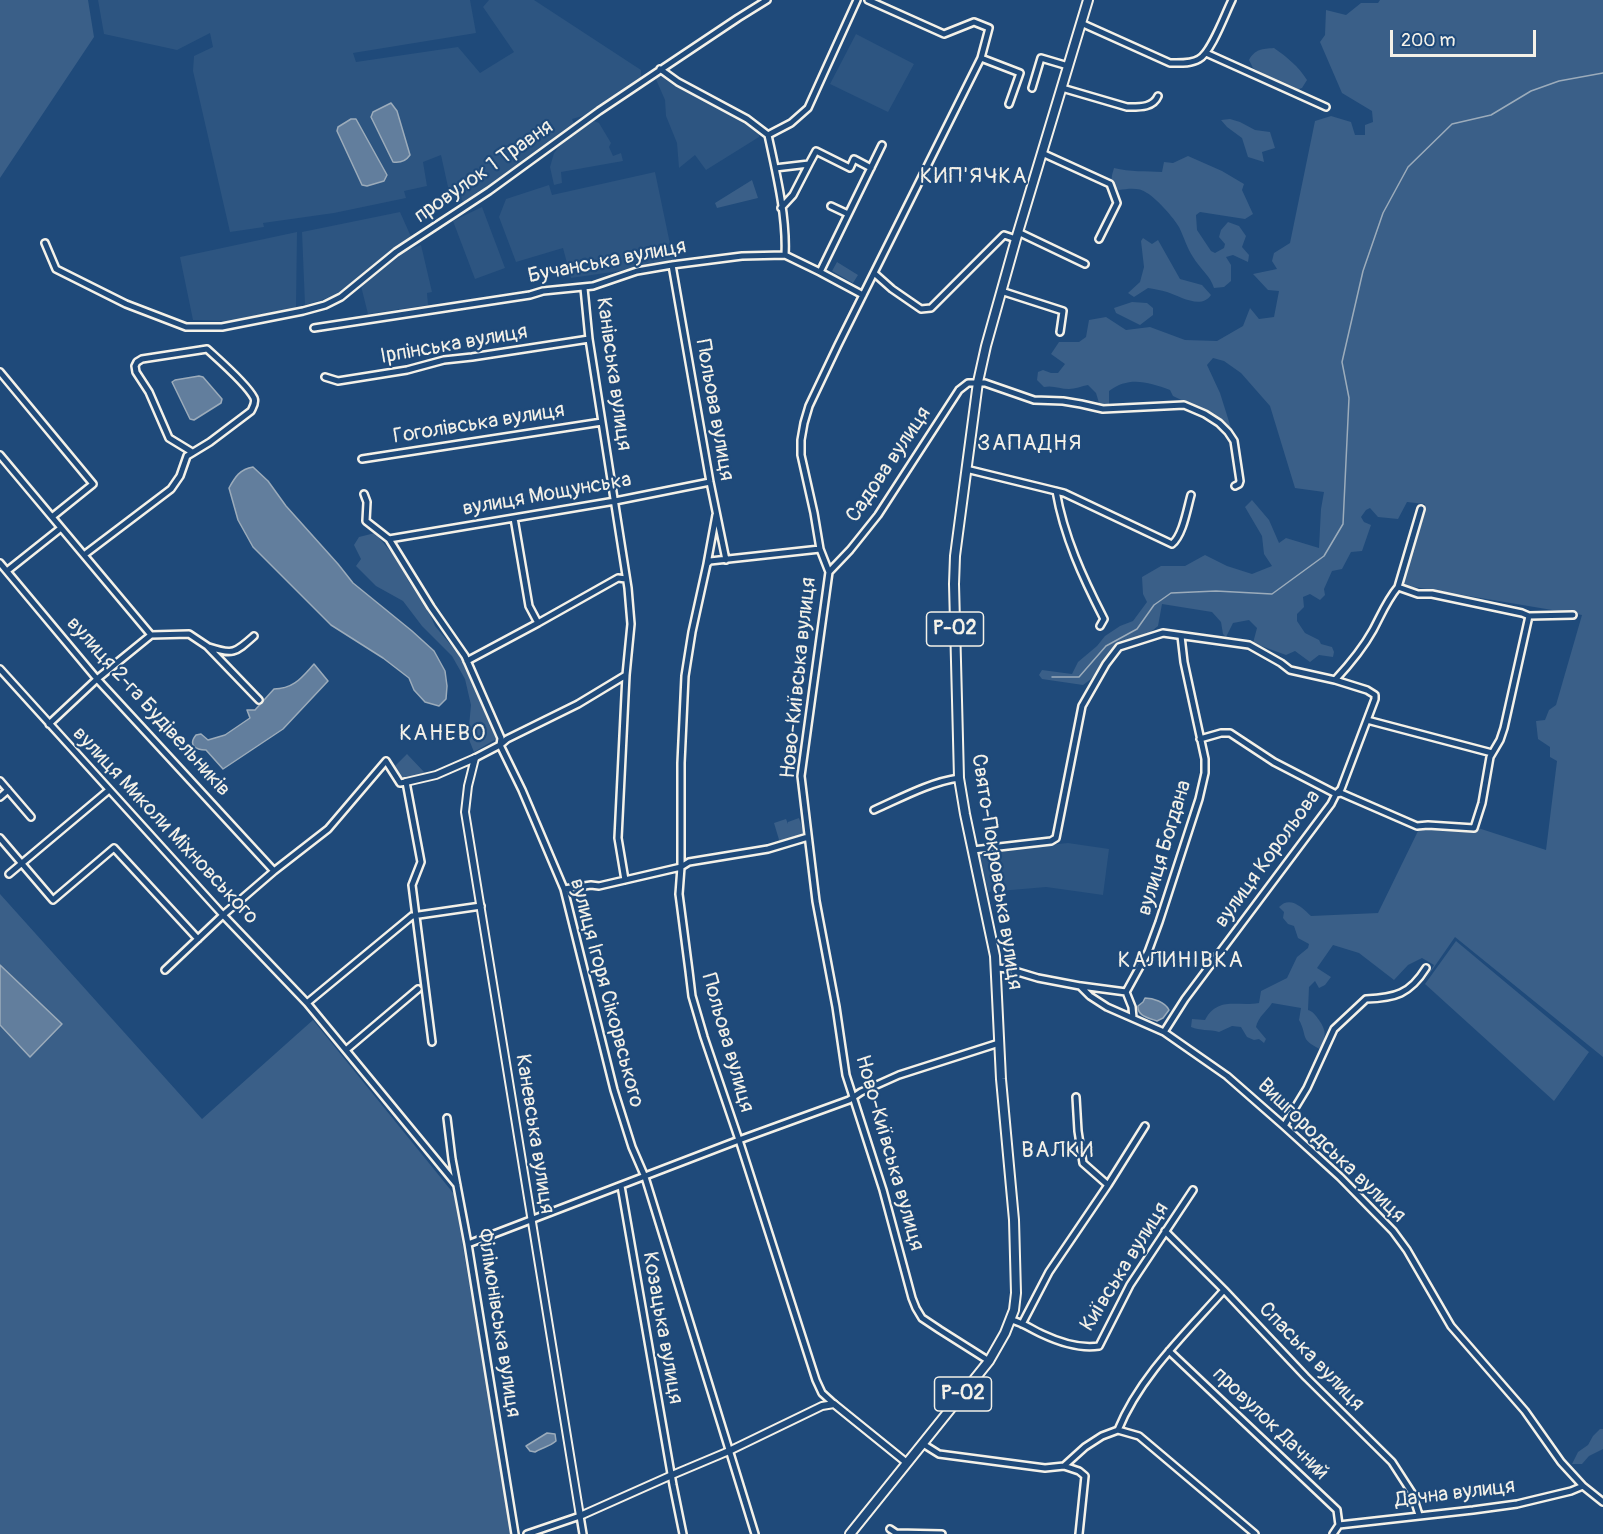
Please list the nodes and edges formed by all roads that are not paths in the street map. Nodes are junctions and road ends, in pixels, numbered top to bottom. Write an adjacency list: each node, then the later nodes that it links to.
1 (767, 0): 10 (street, провулок 1 Травня)
2 (857, 0): 16 (street)
3 (868, 0): 8 (street, Ново-Київська вулиця)
4 (1088, 0): 6 (main road, Свято-Покровська вулиця / Р-02)
5 (1232, 0): 7 (street)
6 (1081, 22): 7 (street); 9 (main road, Свято-Покровська вулиця / Р-02)
7 (1206, 53): 15 (street)
8 (981, 58): 14 (street); 32 (street, Ново-Київська вулиця)
9 (1068, 66): 11 (street); 12 (main road, Свято-Покровська вулиця / Р-02)
10 (660, 69): 16 (street); 27 (street, провулок 1 Травня)
11 (1032, 88)
12 (1062, 88): 13 (street); 18 (main road, Свято-Покровська вулиця / Р-02)
13 (1158, 96)
14 (1009, 104)
15 (1326, 107)
16 (768, 135): 20 (street)
17 (882, 145): 21 (street)
18 (1042, 153): 25 (main road, Свято-Покровська вулиця / Р-02); 26 (street)
19 (809, 164): 20 (street); 21 (street); 23 (street)
20 (775, 168): 23 (street)
21 (871, 168): 24 (street)
22 (831, 206): 24 (street)
23 (781, 208): 28 (street)
24 (848, 214): 31 (street)
25 (1017, 236): 29 (street); 32 (street); 34 (main road, Свято-Покровська вулиця / Р-02)
26 (1099, 239)
27 (45, 243)
28 (785, 255): 30 (street, Бучанська вулиця); 31 (street, Бучанська вулиця)
29 (1085, 264)
30 (672, 265): 33 (street, Бучанська вулиця); 47 (street, Польова вулиця)
31 (820, 272): 35 (street, Бучанська вулиця)
32 (874, 273): 35 (street, Ново-Київська вулиця)
33 (584, 288): 36 (street, Бучанська вулиця); 38 (street, Канівська вулиця)
34 (1001, 291): 37 (street); 41 (main road, Свято-Покровська вулиця / Р-02)
35 (863, 295): 59 (street, Ново-Київська вулиця)
36 (314, 328)
37 (1060, 332)
38 (589, 339): 40 (street, Ірпінська вулиця); 42 (street, Канівська вулиця)
39 (0, 372): 55 (street)
40 (325, 377)
41 (978, 382): 46 (main road, Свято-Покровська вулиця / Р-02); 48 (street); 67 (street, Садова вулиця)
42 (602, 422): 45 (street, Гоголівська вулиця); 52 (street, Канівська вулиця)
43 (190, 454): 43 (street); 61 (street)
44 (0, 455): 55 (street)
45 (362, 459)
46 (966, 469): 49 (street); 90 (main road, Свято-Покровська вулиця / Р-02)
47 (710, 482): 52 (street, вулиця Мощунська); 54 (street, Польова вулиця)
48 (1235, 486)
49 (1056, 490): 51 (street); 73 (street)
50 (364, 494): 58 (street, вулиця Ігоря Сікорвського)
51 (1191, 495)
52 (615, 501): 56 (street, вулиця Мощунська); 68 (street)
53 (1421, 509): 69 (street)
54 (716, 510): 62 (street, Польова вулиця); 65 (street, Польова вулиця)
55 (52, 517): 57 (street)
56 (514, 518): 58 (street, вулиця Мощунська); 72 (street)
57 (62, 528): 61 (street); 66 (street)
58 (389, 539): 78 (street, вулиця Ігоря Сікорвського)
59 (820, 549): 60 (street); 67 (street, Ново-Київська вулиця)
60 (780, 554): 62 (street); 63 (street)
61 (84, 555): 74 (street)
62 (726, 560): 65 (street)
63 (780, 562)
64 (0, 563): 66 (street, вулиця 2-га Будівельників)
65 (707, 564): 103 (street, Польова вулиця)
66 (7, 571): 81 (street, вулиця 2-га Будівельників)
67 (829, 572): 99 (street, Ново-Київська вулиця)
68 (626, 579): 72 (street); 80 (street)
69 (1398, 587): 71 (street); 82 (street)
70 (1573, 615): 71 (street)
71 (1529, 616): 88 (street)
72 (538, 623): 78 (street)
73 (1100, 626)
74 (151, 634): 77 (street); 81 (street)
75 (254, 636): 77 (street)
76 (1181, 636): 82 (street); 86 (street, вулиця Богдана); 101 (street)
77 (207, 646): 83 (street)
78 (467, 662): 87 (street, вулиця Ігоря Сікорвського)
79 (0, 669): 85 (street, вулиця Миколи Міхновського)
80 (626, 675): 87 (street); 106 (street)
81 (97, 679): 85 (street); 104 (street, вулиця 2-га Будівельників)
82 (1335, 680): 84 (street, вулиця Корольова)
83 (259, 700)
84 (1367, 720): 88 (street); 95 (street, вулиця Корольова)
85 (49, 724): 94 (street, вулиця Миколи Міхновського)
86 (1200, 739): 95 (street, вулиця Корольова); 117 (street, вулиця Богдана)
87 (500, 745): 89 (street); 107 (street, вулиця Ігоря Сікорвського)
88 (1492, 753): 95 (street)
89 (475, 758): 92 (street); 108 (street, Каневська вулиця)
90 (959, 778): 97 (street); 101 (main road, Свято-Покровська вулиця / Р-02)
91 (0, 781): 93 (street)
92 (406, 782): 104 (street); 110 (street)
93 (8, 790): 96 (street); 98 (street)
94 (109, 790): 102 (street); 109 (street, вулиця Миколи Міхновського)
95 (1336, 794): 120 (street, вулиця Корольова)
96 (0, 797)
97 (874, 810)
98 (31, 817)
99 (808, 837): 103 (street); 125 (street, Ново-Київська вулиця)
100 (0, 838): 102 (street)
101 (973, 850): 112 (main road, Свято-Покровська вулиця / Р-02)
102 (21, 863): 105 (street); 111 (street)
103 (681, 867): 106 (street); 129 (street, Польова вулиця)
104 (274, 871): 109 (street)
105 (9, 874)
106 (625, 880): 107 (street)
107 (564, 889): 130 (street, вулиця Ігоря Сікорвського)
108 (482, 906): 110 (street); 135 (street, Каневська вулиця)
109 (224, 915): 111 (street); 118 (street, вулиця Миколи Міхновського)
110 (416, 916): 118 (street); 121 (street)
111 (198, 939): 114 (street)
112 (997, 968): 115 (street, Вишгородська вулиця); 122 (main road, Свято-Покровська вулиця / Р-02)
113 (1426, 968): 128 (street)
114 (165, 970)
115 (1080, 986): 117 (street, Вишгородська вулиця); 119 (street, Вишгородська вулиця)
116 (418, 989): 123 (street)
117 (1126, 992): 119 (street)
118 (307, 1003): 123 (street, вулиця Миколи Міхновського)
119 (1132, 1018): 120 (street, Вишгородська вулиця)
120 (1164, 1032): 128 (street, Вишгородська вулиця)
121 (432, 1042)
122 (999, 1043): 125 (street); 139 (main road, Свято-Покровська вулиця / Р-02)
123 (346, 1050): 131 (street, вулиця Миколи Міхновського)
124 (1076, 1097): 132 (street)
125 (853, 1098): 129 (street); 142 (street, Ново-Київська вулиця)
126 (447, 1118): 131 (street, Філімонівська вулиця)
127 (1145, 1126): 132 (street)
128 (1284, 1126): 150 (street, Вишгородська вулиця)
129 (739, 1140): 130 (street); 143 (street, Польова вулиця)
130 (645, 1177): 133 (street); 146 (street, вулиця Ігоря Сікорвського)
131 (457, 1185): 137 (street, Філімонівська вулиця)
132 (1108, 1185): 140 (street)
133 (621, 1186): 135 (street); 149 (street, Козацька вулиця)
134 (1193, 1190): 136 (street, Київська вулиця)
135 (531, 1221): 137 (street); 153 (street, Каневська вулиця)
136 (1165, 1231): 138 (street, Спаська вулиця); 140 (street, Київська вулиця)
137 (468, 1244): 156 (street, Філімонівська вулиця)
138 (1224, 1290): 141 (street); 152 (street, Спаська вулиця)
139 (1011, 1320): 140 (street, Київська вулиця); 142 (main road, Свято-Покровська вулиця / Р-02)
140 (1022, 1324)
141 (1169, 1351): 144 (street); 154 (street, провулок Дачний)
142 (989, 1361): 145 (main road, Свято-Покровська вулиця / Р-02)
143 (834, 1404): 146 (street); 147 (street, Польова вулиця)
144 (1118, 1430): 148 (street); 164 (street)
145 (923, 1444): 147 (main road, Свято-Покровська вулиця / Р-02); 148 (street)
146 (729, 1451): 149 (street); 160 (street, вулиця Ігоря Сікорвського)
147 (907, 1463): 161 (main road, Свято-Покровська вулиця / Р-02)
148 (1064, 1466): 163 (street)
149 (672, 1475): 153 (street); 159 (street, Козацька вулиця)
150 (1582, 1486): 151 (street, Вишгородська вулиця); 152 (street, Дачна вулиця)
151 (1603, 1502)
152 (1419, 1515): 154 (street, Дачна вулиця)
153 (580, 1516): 157 (street); 158 (street)
154 (1339, 1525): 165 (street)
155 (890, 1529): 162 (street)
156 (515, 1534)
157 (527, 1534)
158 (583, 1534)
159 (683, 1534)
160 (755, 1534)
161 (850, 1534)
162 (942, 1534)
163 (1079, 1534)
164 (1255, 1534)
165 (1333, 1534)

